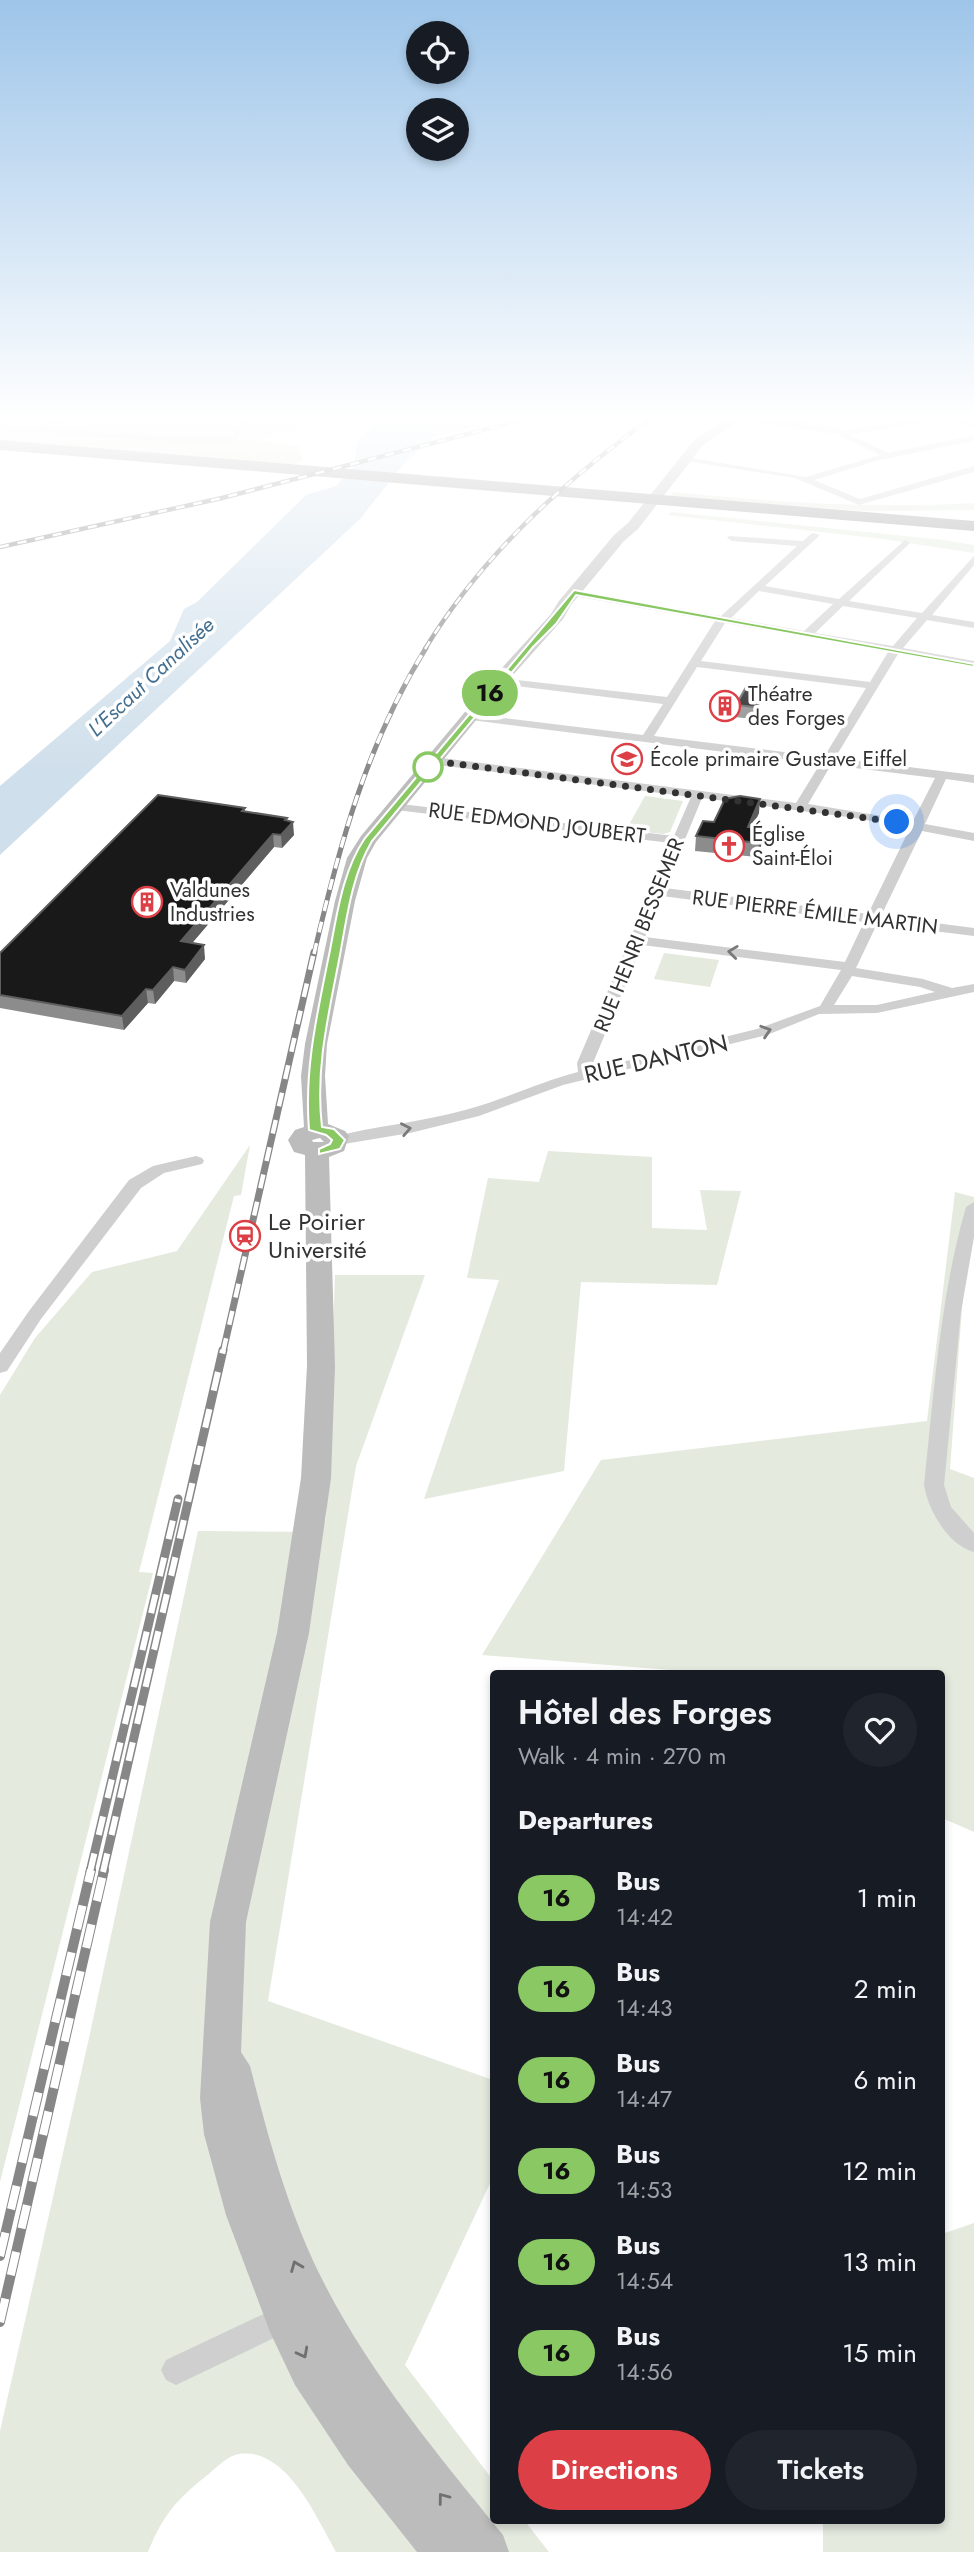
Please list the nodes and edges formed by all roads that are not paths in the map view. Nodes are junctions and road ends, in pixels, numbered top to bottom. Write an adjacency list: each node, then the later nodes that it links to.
1 (623, 535): 10 (street)
2 (815, 535): 7 (street)
3 (927, 535): 5 (highway)
4 (733, 538): 7 (street)
5 (974, 540)
6 (905, 543): 11 (street)
7 (805, 544): 9 (street)
8 (974, 559): 12 (street)
9 (757, 588): 11 (street); 13 (street)
10 (574, 593): 13 (street); 19 (street)
11 (841, 602): 12 (street); 15 (street)
12 (924, 616): 14 (street); 16 (street)
13 (723, 619): 15 (street); 17 (street)
14 (974, 625)
15 (807, 634): 16 (street)
16 (896, 650): 18 (street); 20 (street)
17 (695, 663): 20 (street); 21 (street)
18 (974, 664)
19 (500, 681): 21 (street); 22 (street)
20 (874, 686): 25 (street)
21 (670, 702): 23 (street)
22 (471, 717): 23 (street); 24 (street)
23 (647, 738): 25 (street)
24 (434, 761): 28 (street); 29 (street)
25 (829, 761): 26 (street); 30 (street)
26 (942, 775): 27 (street); 31 (street)
27 (974, 779)
28 (698, 794): 30 (street); 33 (street, RUE HENRI BESSEMER)
29 (396, 806): 33 (street, RUE EDMOND JOUBERT); 43 (street)
30 (800, 807): 31 (street)
31 (918, 825): 32 (street); 35 (street)
32 (974, 837)
33 (678, 840): 34 (street, RUE HENRI BESSEMER)
34 (656, 891): 35 (street, RUE PIERRE ÉMILE MARTIN); 37 (street, RUE HENRI BESSEMER)
35 (872, 919): 36 (street, RUE PIERRE ÉMILE MARTIN); 38 (street)
36 (974, 932)
37 (638, 940): 38 (street, one-way to 37); 42 (street, RUE HENRI BESSEMER)
38 (848, 969): 40 (street); 41 (street)
39 (974, 988): 40 (street, RUE DANTON)
40 (951, 993): 41 (street, RUE DANTON)
41 (824, 1010): 42 (street, RUE DANTON, one-way to 41)
42 (586, 1076): 43 (street, RUE DANTON, one-way to 42)
43 (324, 1141): 48 (street)
44 (195, 1161): 46 (street)
45 (974, 1207): 47 (street)
46 (0, 1367)
47 (974, 1545)
48 (222, 2030): 49 (street)
49 (299, 2311): 50 (street); 51 (street, one-way to 51); 52 (street, one-way to 49)
50 (176, 2370)
51 (447, 2552)
52 (485, 2552)

